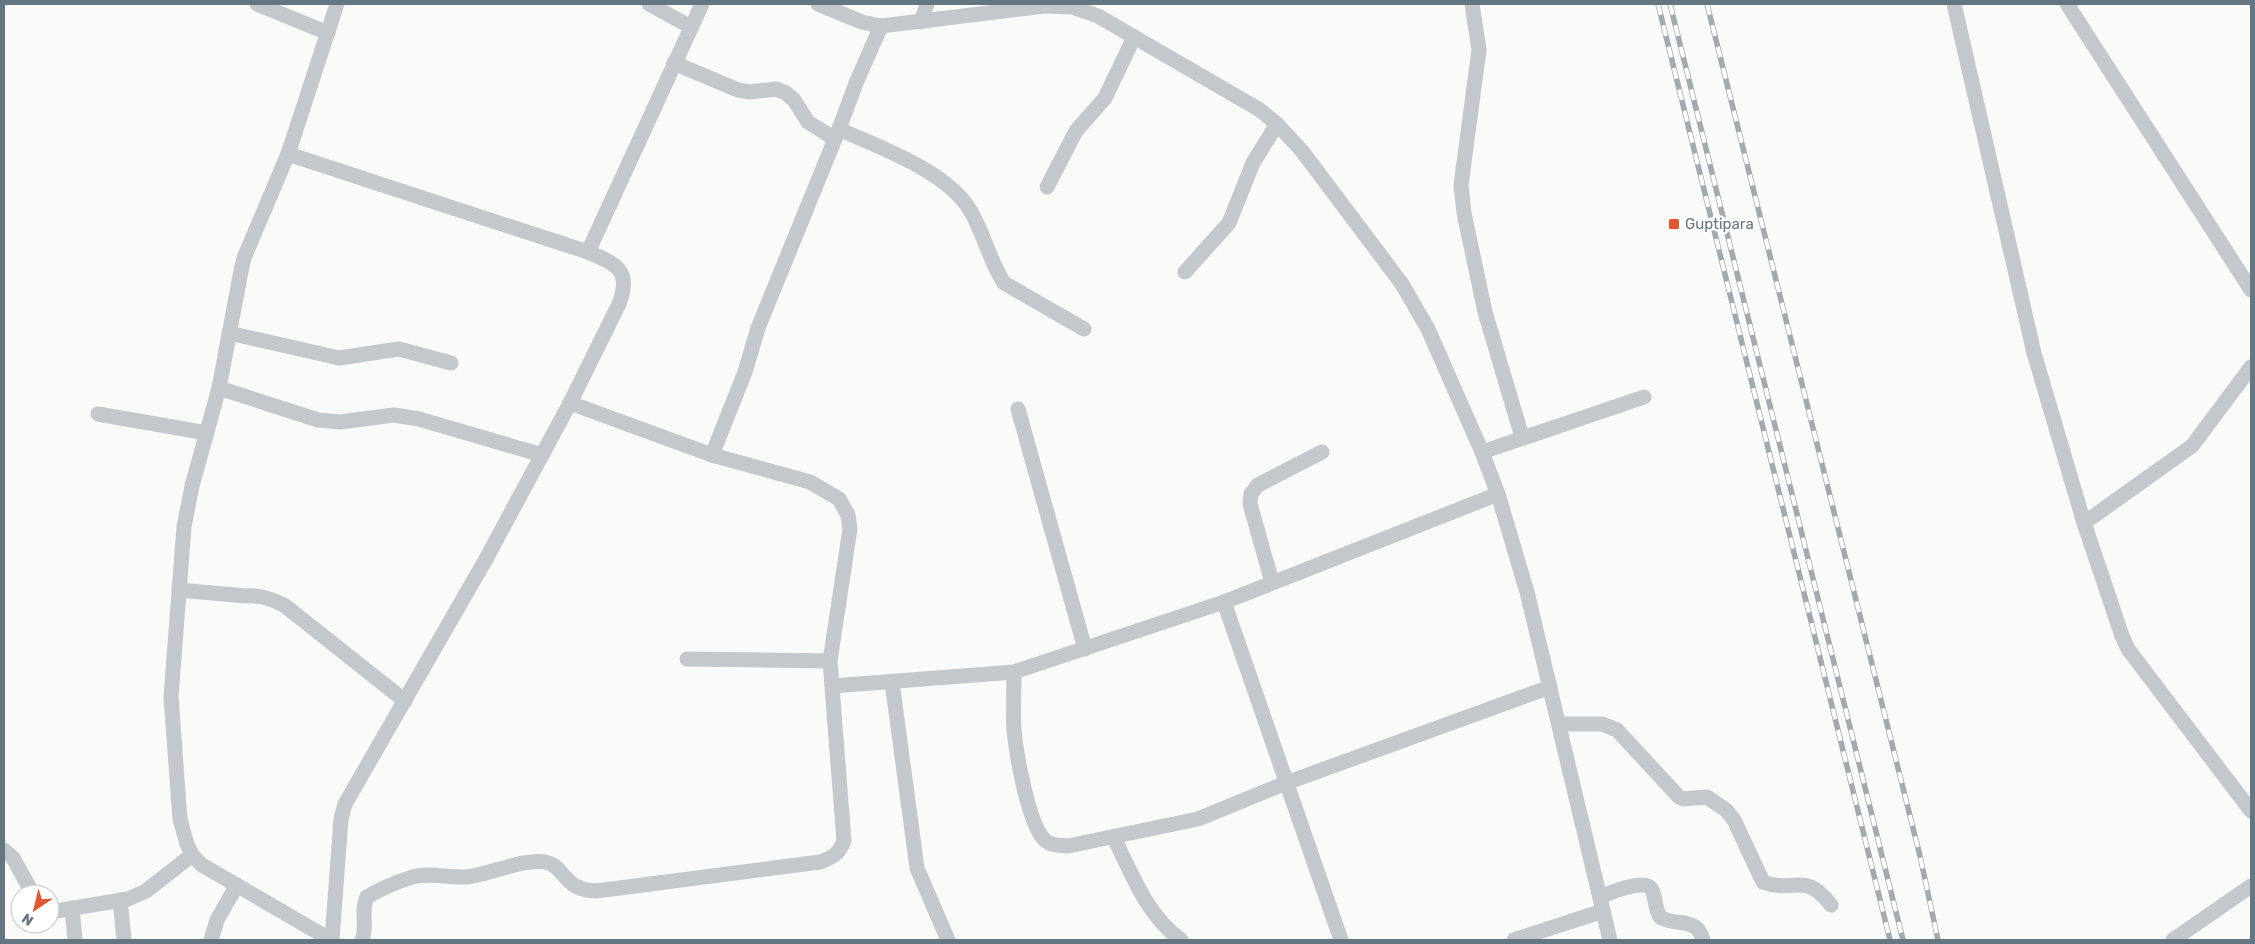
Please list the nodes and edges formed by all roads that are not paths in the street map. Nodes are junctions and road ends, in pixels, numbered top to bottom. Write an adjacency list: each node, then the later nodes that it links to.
1 (257, 4): 15 (street)
2 (337, 4): 15 (street)
3 (649, 4): 14 (street)
4 (702, 4): 14 (street)
5 (818, 4): 13 (street)
6 (928, 4): 12 (street)
7 (1084, 4): 11 (street)
8 (1472, 4): 35 (street)
9 (1954, 4): 41 (street)
10 (2067, 4): 24 (street)
11 (1098, 16): 12 (street); 16 (street)
12 (922, 22): 13 (street)
13 (881, 26): 19 (street)
14 (691, 27): 17 (street)
15 (328, 33): 20 (street)
16 (1134, 37): 18 (street); 21 (street)
17 (674, 63): 19 (street); 22 (street)
18 (1277, 124): 23 (street); 37 (street)
19 (837, 134): 25 (street); 39 (street)
20 (288, 154): 22 (street); 26 (street)
21 (1047, 187)
22 (588, 252): 31 (street)
23 (1185, 272)
24 (2251, 290)
25 (1084, 330)
26 (229, 333): 27 (street); 29 (street)
27 (451, 363)
28 (2251, 367): 41 (street)
29 (219, 388): 34 (street); 38 (street)
30 (1644, 397): 35 (street)
31 (570, 402): 38 (street); 39 (street)
32 (1018, 409): 45 (street)
33 (98, 414): 34 (street)
34 (207, 433): 43 (street)
35 (1522, 437): 37 (street)
36 (1322, 452): 42 (street)
37 (1482, 452): 40 (street)
38 (542, 455): 52 (street)
39 (712, 455): 47 (street)
40 (1498, 494): 42 (street); 51 (street)
41 (2084, 523): 55 (street)
42 (1272, 582): 44 (street)
43 (179, 590): 52 (street); 58 (street)
44 (1224, 602): 45 (street); 54 (street)
45 (1085, 649): 48 (street)
46 (687, 659): 47 (street)
47 (830, 661): 50 (street)
48 (1014, 672): 49 (street); 56 (street)
49 (892, 682): 50 (street); 72 (street)
50 (832, 686): 71 (street)
51 (1550, 687): 53 (street); 54 (street)
52 (405, 700): 70 (street)
53 (1560, 724): 63 (street); 64 (street)
54 (1286, 783): 56 (street); 74 (street)
55 (2251, 811)
56 (1114, 838): 73 (street)
57 (4, 850): 59 (street)
58 (192, 855): 60 (street); 62 (street)
59 (27, 884)
60 (237, 885): 69 (street); 70 (street)
61 (2251, 886): 78 (street)
62 (120, 900): 65 (street); 68 (street)
63 (1601, 904): 75 (street); 76 (street); 77 (street)
64 (1831, 905)
65 (72, 908): 66 (street); 67 (street)
66 (60, 910)
67 (75, 940)
68 (124, 940)
69 (211, 940)
70 (332, 940)
71 (362, 940)
72 (948, 940)
73 (1181, 940)
74 (1341, 940)
75 (1514, 940)
76 (1610, 940)
77 (1703, 940)
78 (2174, 940)

